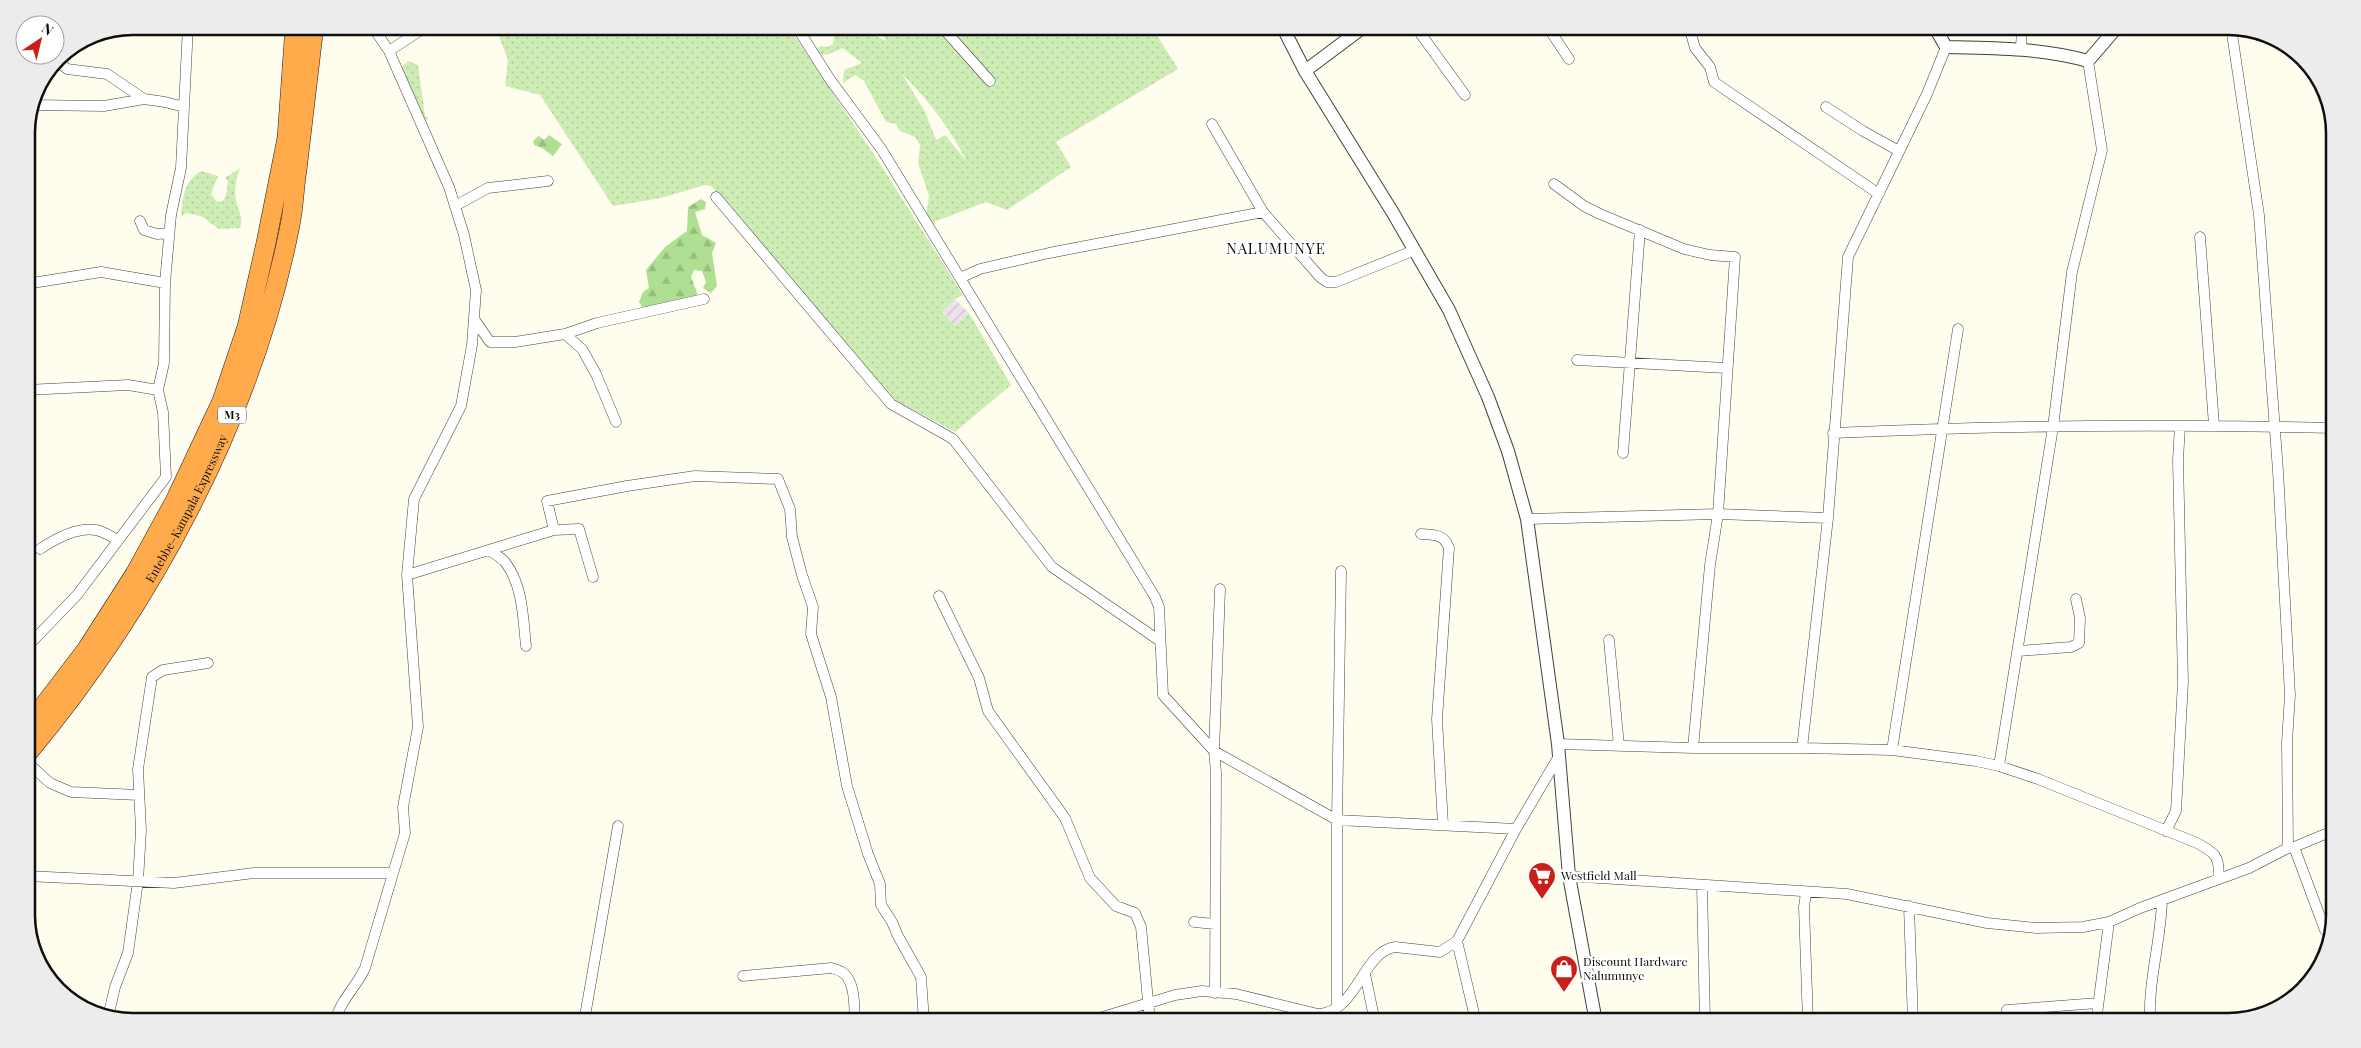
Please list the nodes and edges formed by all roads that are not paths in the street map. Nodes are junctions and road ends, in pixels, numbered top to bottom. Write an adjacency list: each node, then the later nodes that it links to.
1 (188, 35): 30 (street)
2 (294, 35): 86 (highway, Entebbe–Kampala Expressway / M3)
3 (313, 35): 90 (highway, Entebbe–Kampala Expressway / M3)
4 (380, 35): 18 (street)
5 (383, 35): 18 (street)
6 (413, 35): 21 (street)
7 (802, 35): 45 (street)
8 (949, 35): 26 (street)
9 (1287, 35): 25 (street)
10 (1353, 35): 25 (street)
11 (1421, 35): 27 (street)
12 (1553, 35): 22 (street)
13 (1693, 35): 36 (street)
14 (1939, 35): 19 (street)
15 (2022, 35): 20 (street)
16 (2110, 35): 23 (street)
17 (2232, 35): 61 (street)
18 (382, 38): 21 (street)
19 (1946, 46): 20 (street); 33 (street)
20 (2021, 49): 23 (street)
21 (389, 51): 38 (street)
22 (1569, 59)
23 (2088, 61): 59 (street)
24 (62, 65): 28 (street)
25 (1306, 71): 44 (street)
26 (990, 81)
27 (1465, 95)
28 (144, 99): 29 (street); 30 (street)
29 (38, 106)
30 (184, 107): 42 (street)
31 (1826, 107): 33 (street)
32 (1212, 124): 39 (street)
33 (1899, 151): 36 (street)
34 (548, 181): 38 (street)
35 (1554, 184): 41 (street)
36 (1879, 194): 64 (street)
37 (716, 197): 82 (street)
38 (455, 206): 49 (street)
39 (1263, 212): 44 (street); 45 (street)
40 (140, 221): 42 (street)
41 (1640, 230): 53 (street); 54 (street)
42 (169, 233): 47 (street)
43 (2200, 237): 58 (street)
44 (1415, 250): 67 (street)
45 (960, 278): 82 (street)
46 (35, 283): 47 (street)
47 (165, 283): 56 (street)
48 (704, 299): 51 (street)
49 (474, 319): 51 (street); 75 (street)
50 (1958, 329): 62 (street)
51 (565, 334): 57 (street)
52 (1577, 360): 53 (street)
53 (1629, 362): 54 (street); 65 (street)
54 (1726, 368): 66 (street)
55 (35, 390): 56 (street)
56 (158, 390): 71 (street)
57 (616, 422)
58 (2214, 424): 60 (street); 61 (street)
59 (2053, 426): 60 (street); 62 (street); 84 (street)
60 (2180, 426): 101 (street)
61 (2274, 426): 63 (street); 106 (street)
62 (1940, 428): 64 (street); 92 (street)
63 (2326, 428)
64 (1833, 433): 68 (street)
65 (1624, 453)
66 (1718, 514): 67 (street); 68 (street); 88 (street)
67 (1527, 518): 91 (street)
68 (1828, 518): 89 (street)
69 (554, 530): 73 (street); 76 (street); 127 (street)
70 (1421, 534): 98 (street)
71 (118, 540): 72 (street); 80 (street)
72 (40, 550)
73 (488, 550): 75 (street); 83 (street)
74 (1341, 571): 97 (street)
75 (407, 575): 103 (street)
76 (593, 578)
77 (1220, 589): 93 (street)
78 (939, 596): 120 (street)
79 (2076, 599): 84 (street)
80 (35, 639)
81 (1609, 640): 87 (street)
82 (1160, 642): 93 (street)
83 (526, 646)
84 (2019, 650): 94 (street)
85 (208, 663): 96 (street)
86 (35, 717)
87 (1618, 746): 88 (street); 91 (street)
88 (1693, 748): 89 (street)
89 (1802, 748): 92 (street)
90 (35, 749)
91 (1558, 750): 100 (street); 105 (street)
92 (1892, 750): 94 (street)
93 (1214, 751): 97 (street); 114 (street)
94 (1999, 766): 101 (street)
95 (35, 767): 96 (street)
96 (138, 795): 107 (street)
97 (1337, 820): 98 (street); 122 (street)
98 (1442, 825): 100 (street)
99 (618, 826): 125 (street)
100 (1516, 829): 116 (street)
101 (2166, 831): 106 (street)
102 (2326, 834): 115 (street)
103 (392, 873): 107 (street); 124 (street)
104 (35, 876): 107 (street)
105 (1569, 876): 108 (street); 134 (street)
106 (2218, 878): 110 (street)
107 (138, 881): 123 (street)
108 (1702, 886): 109 (street); 135 (street)
109 (1806, 892): 111 (street); 136 (street)
110 (2162, 900): 113 (street); 140 (street)
111 (1908, 906): 113 (street); 137 (street)
112 (1194, 922): 114 (street)
113 (2109, 922): 121 (street)
114 (1215, 924): 119 (street)
115 (2325, 930)
116 (1457, 941): 117 (street); 133 (street)
117 (1365, 974): 122 (street); 132 (street)
118 (743, 976): 126 (street)
119 (1214, 993): 120 (street); 130 (street)
120 (1150, 1003): 128 (street); 129 (street)
121 (2098, 1003): 138 (street); 139 (street)
122 (1337, 1008): 131 (street)
123 (110, 1010)
124 (338, 1013)
125 (586, 1013)
126 (854, 1013)
127 (923, 1013)
128 (1116, 1013)
129 (1150, 1013)
130 (1314, 1013)
131 (1328, 1013)
132 (1373, 1013)
133 (1474, 1013)
134 (1594, 1013)
135 (1705, 1013)
136 (1808, 1013)
137 (1913, 1013)
138 (2007, 1013)
139 (2097, 1013)
140 (2150, 1013)

